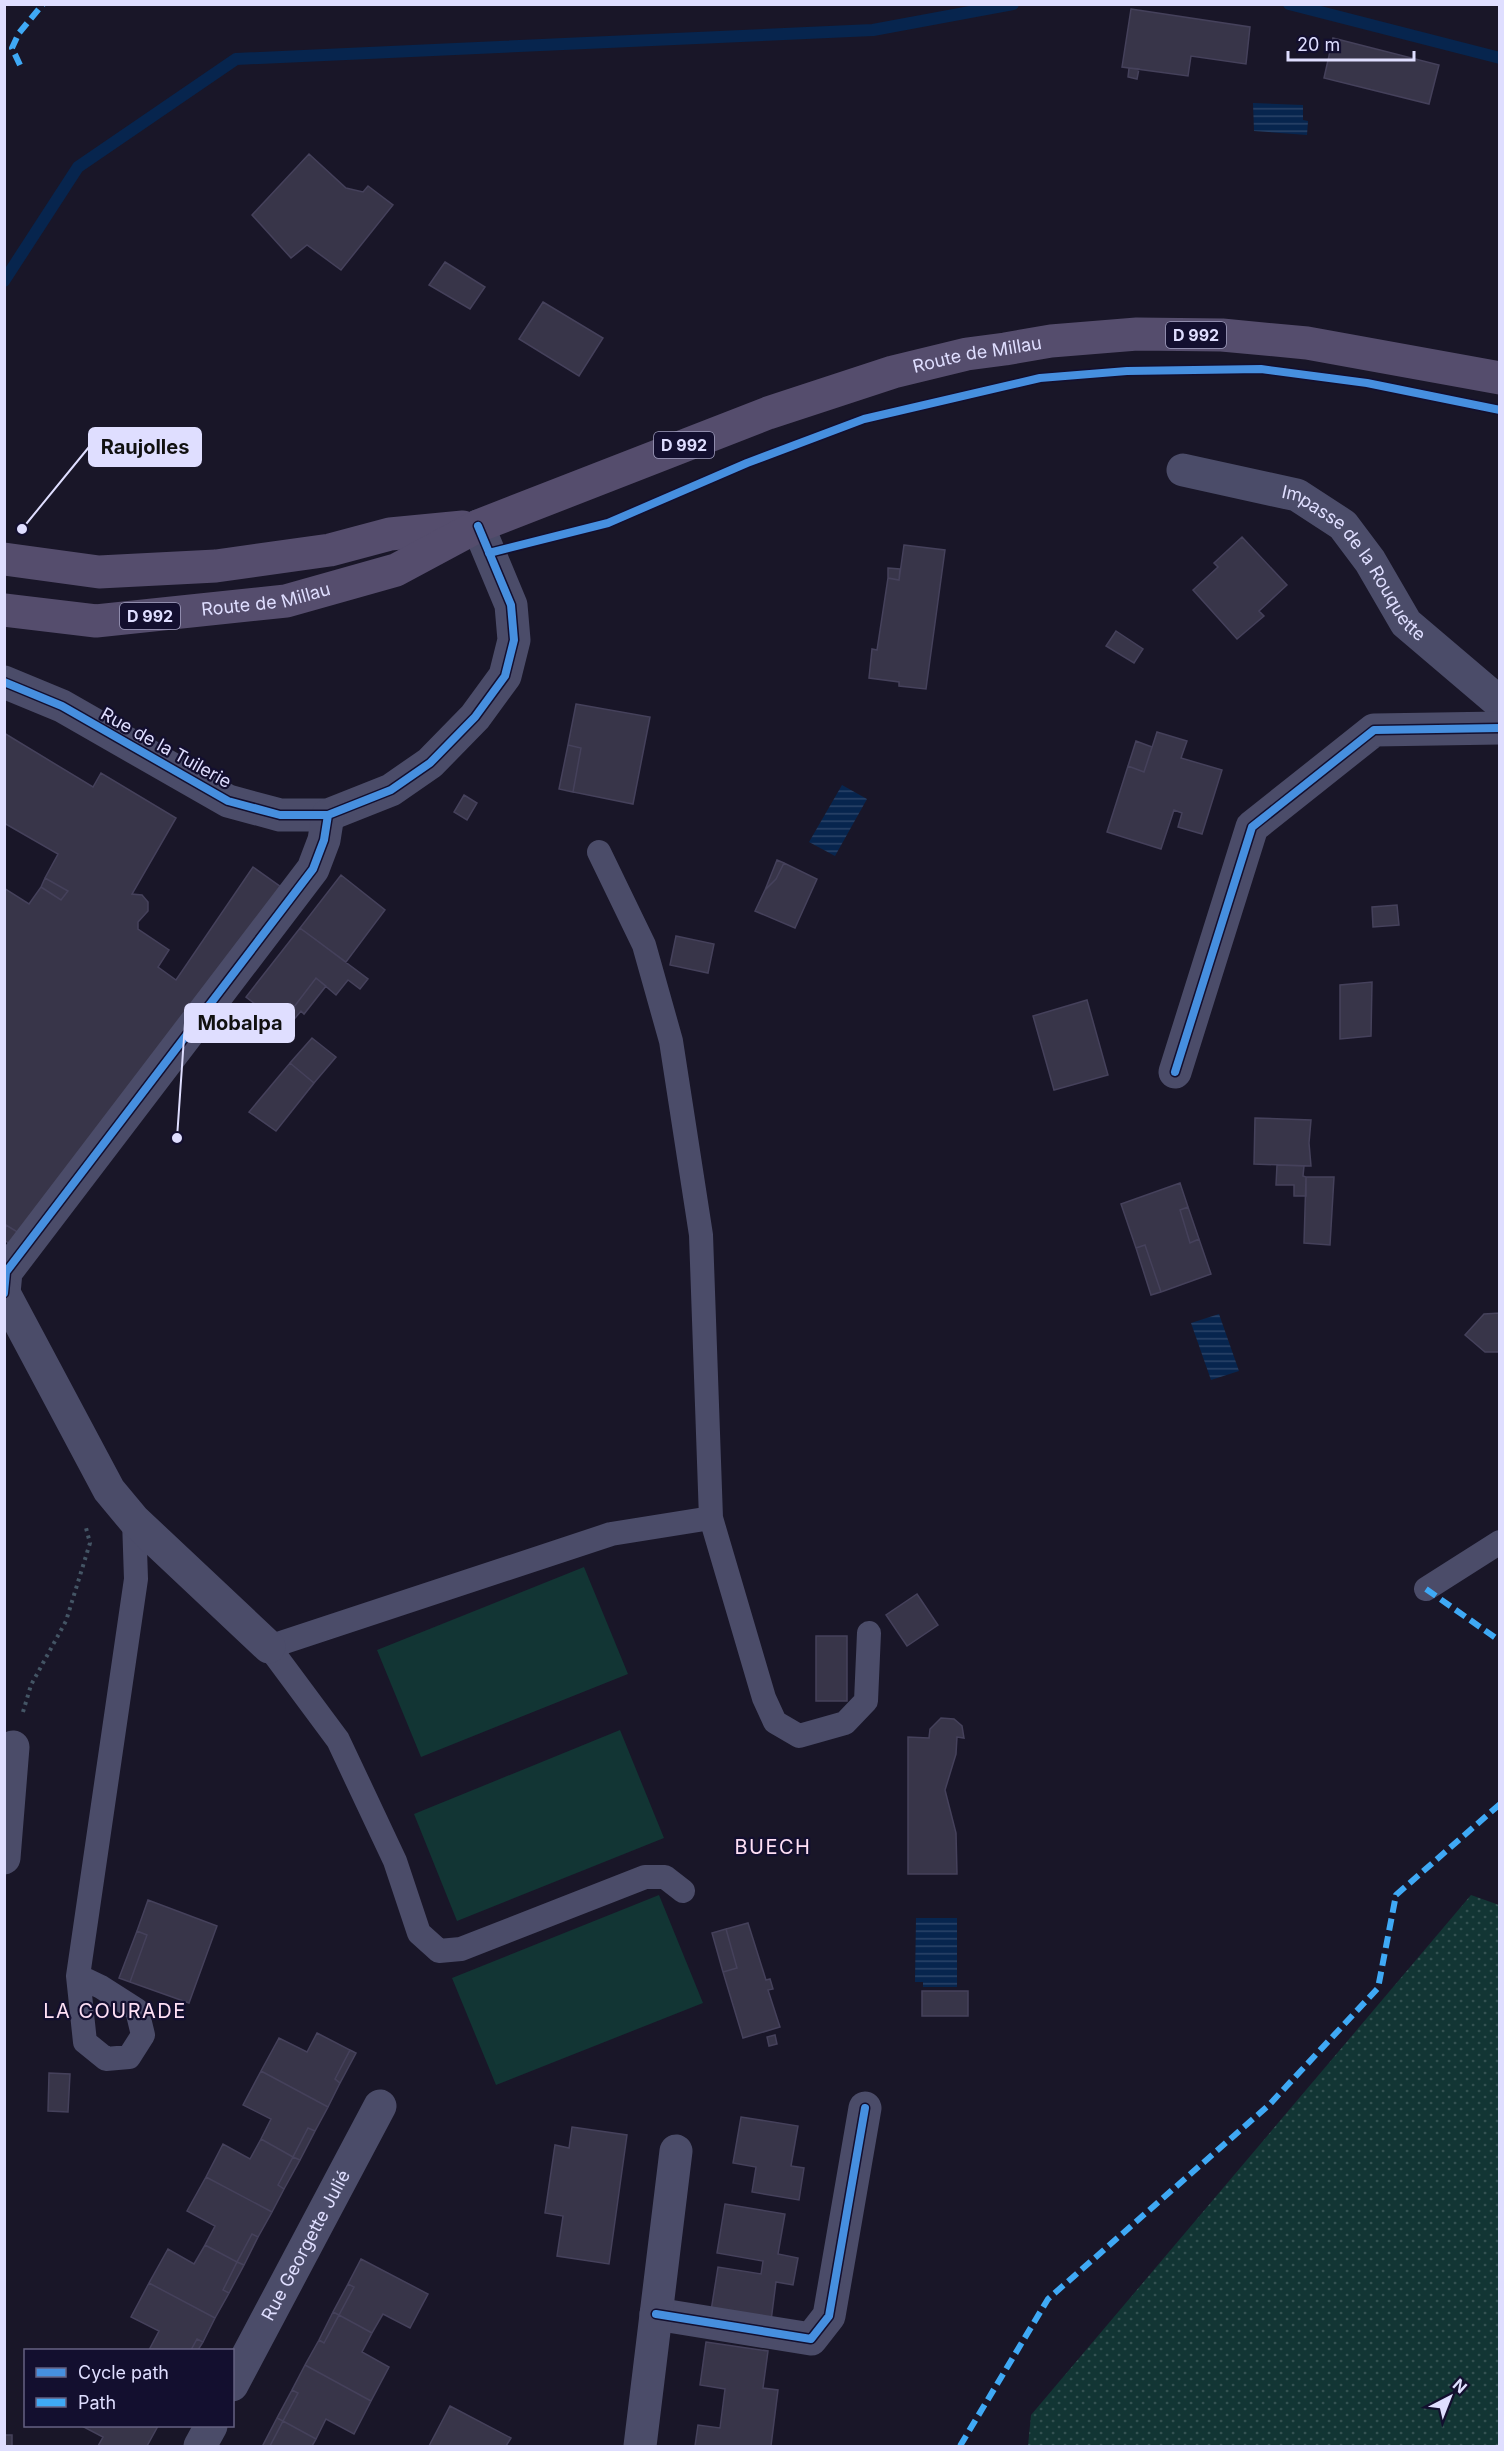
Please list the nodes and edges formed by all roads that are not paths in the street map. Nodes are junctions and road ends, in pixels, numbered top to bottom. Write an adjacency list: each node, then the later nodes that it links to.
1 (1500, 378): 3 (main road, Route de Millau / D 992)
2 (1183, 470): 7 (street, Impasse de la Rouquette)
3 (478, 526): 4 (main road, Route de Millau / D 992); 5 (main road, Route de Millau / D 992); 9 (street, Rue de la Tuilerie)
4 (4, 559)
5 (4, 610)
6 (4, 682): 9 (street, Rue de la Tuilerie)
7 (1500, 703)
8 (1500, 728): 11 (street)
9 (328, 815): 12 (street)
10 (599, 852): 13 (lane)
11 (1175, 1072)
12 (4, 1293): 14 (street)
13 (711, 1518): 17 (lane); 18 (lane)
14 (134, 1520): 18 (street); 22 (lane)
15 (1500, 1542): 16 (lane)
16 (1426, 1589)
17 (869, 1633)
18 (269, 1647): 21 (lane)
19 (13, 1747): 20 (street)
20 (4, 1858)
21 (683, 1891)
22 (78, 1976)
23 (380, 2106): 27 (street, Rue Georgette Julié)
24 (865, 2108): 26 (street)
25 (676, 2151): 26 (street)
26 (656, 2314): 30 (street)
27 (234, 2381)
28 (210, 2427): 29 (street)
29 (200, 2446)
30 (640, 2446)

